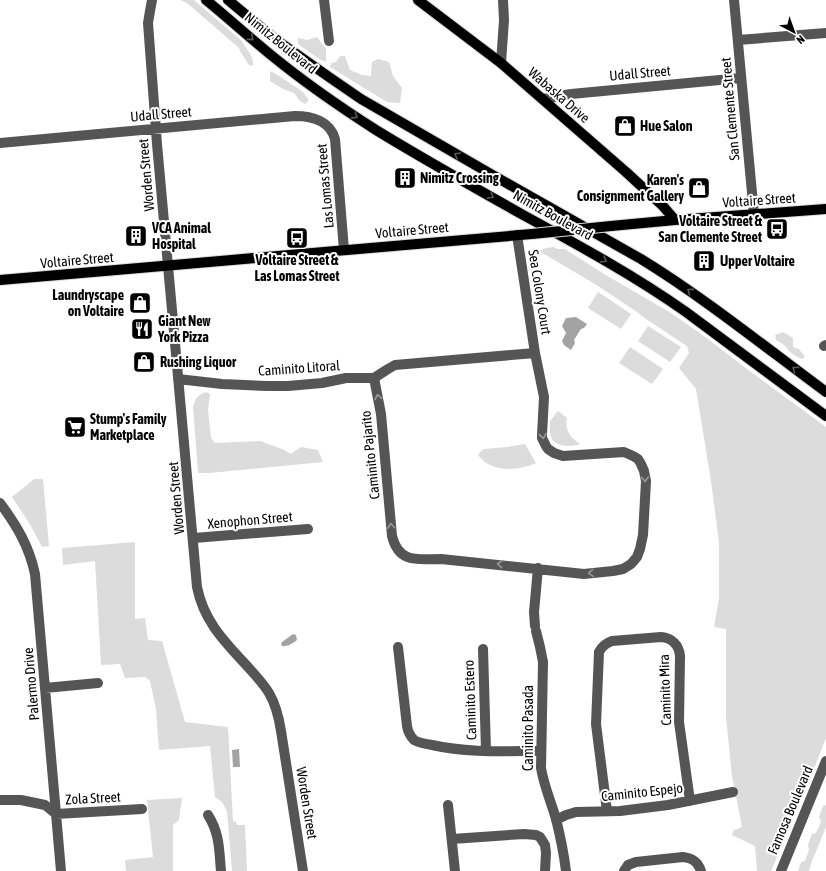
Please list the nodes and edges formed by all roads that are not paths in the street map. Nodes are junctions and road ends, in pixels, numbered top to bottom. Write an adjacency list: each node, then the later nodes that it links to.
1 (152, 0): 15 (street, Worden Street)
2 (206, 0): 29 (main road, Nimitz Boulevard, one-way to 29)
3 (228, 0): 27 (main road, Nimitz Boulevard, one-way to 3)
4 (324, 0): 10 (street)
5 (418, 0): 11 (main road, Wabaska Drive)
6 (503, 0): 11 (street)
7 (734, 0): 9 (street, San Clemente Street)
8 (826, 33): 9 (street)
9 (738, 40): 12 (street, San Clemente Street)
10 (329, 41)
11 (501, 63): 13 (main road, Wabaska Drive)
12 (741, 78): 13 (street, Udall Street); 18 (street, San Clemente Street)
13 (543, 99): 19 (main road, Wabaska Drive)
14 (324, 123): 15 (street, Udall Street); 21 (street, Las Lomas Street)
15 (156, 129): 16 (street, Udall Street); 22 (street, Worden Street)
16 (0, 143)
17 (826, 209): 18 (main road, Voltaire Street)
18 (754, 214): 19 (main road, Voltaire Street)
19 (675, 220): 20 (main road, Voltaire Street, bridge)
20 (517, 236): 21 (main road, Voltaire Street); 24 (street, Sea Colony Court)
21 (344, 250): 22 (main road, Voltaire Street)
22 (168, 266): 23 (main road, Voltaire Street); 26 (street, Worden Street)
23 (0, 280)
24 (535, 353): 25 (street); 28 (street, Sea Colony Court)
25 (374, 378): 26 (street, Caminito Litoral); 33 (street, Caminito Pajarito, one-way to 25)
26 (178, 379): 32 (street, Worden Street)
27 (826, 392)
28 (544, 397): 33 (street, Caminito Pajarito, one-way to 33)
29 (826, 416)
30 (0, 503): 37 (street, Palermo Drive)
31 (308, 529): 32 (street, Xenophon Street)
32 (194, 538): 53 (street, Worden Street)
33 (538, 568): 39 (street, Caminito Pasada)
34 (398, 647): 38 (street)
35 (483, 649): 38 (street, Caminito Estero)
36 (98, 683): 37 (street)
37 (45, 688): 47 (street, Palermo Drive)
38 (486, 751): 39 (street)
39 (541, 751): 49 (street, Caminito Pasada)
40 (826, 761): 59 (street, Famosa Boulevard)
41 (733, 792): 43 (street, Caminito Espejo)
42 (0, 800): 47 (street, Zola Street)
43 (690, 801): 46 (street, Caminito Espejo); 46 (street, Caminito Mira)
44 (448, 805): 50 (street)
45 (142, 809): 47 (street, Zola Street)
46 (607, 810): 49 (street, Caminito Espejo)
47 (56, 814): 51 (street, Palermo Drive)
48 (208, 815): 52 (street)
49 (556, 820): 56 (street, Caminito Pasada)
50 (452, 839): 54 (street); 55 (street)
51 (61, 871)
52 (221, 871)
53 (303, 871)
54 (455, 871)
55 (545, 871)
56 (566, 871)
57 (624, 871): 58 (street)
58 (701, 871)
59 (780, 871)

